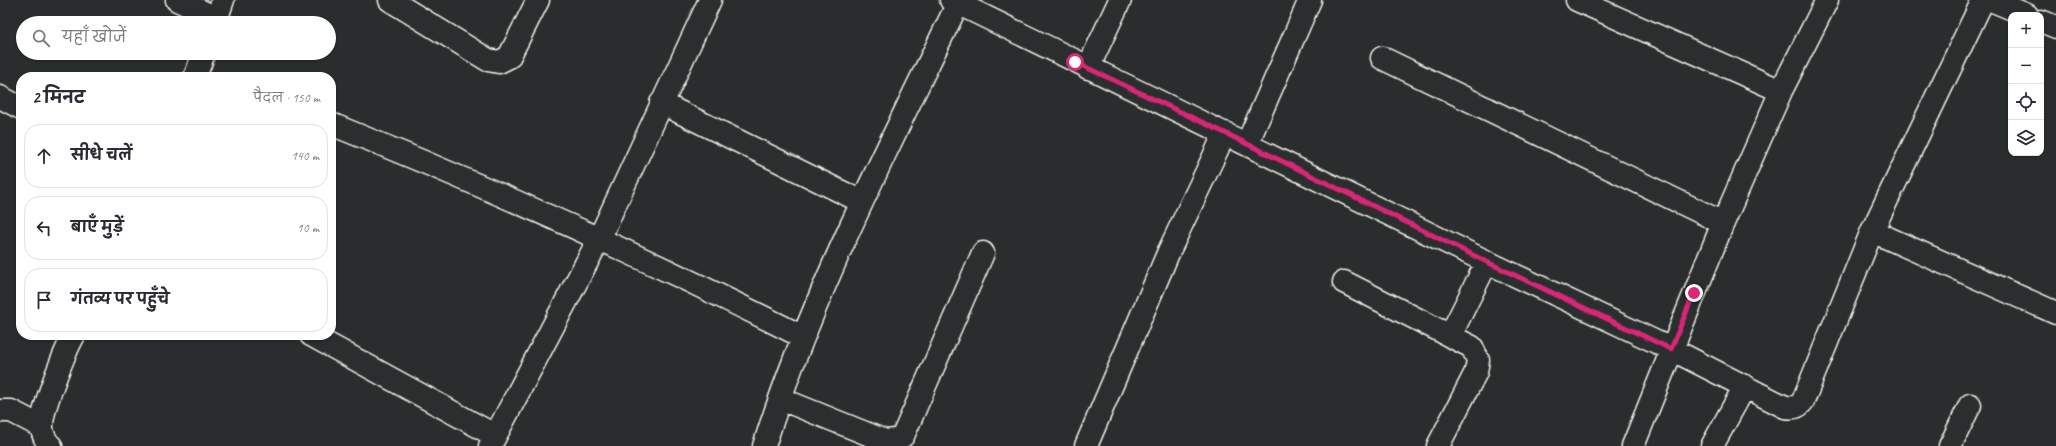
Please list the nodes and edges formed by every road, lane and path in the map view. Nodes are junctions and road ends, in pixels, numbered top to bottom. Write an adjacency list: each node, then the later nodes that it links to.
1 (177, 0): 13 (street)
2 (390, 0): 10 (street)
3 (710, 0): 20 (street)
4 (1120, 0): 17 (street)
5 (1310, 0): 24 (street)
6 (1577, 0): 18 (street)
7 (1827, 0): 18 (street)
8 (1983, 0): 27 (street)
9 (1991, 0): 12 (street)
10 (535, 1)
11 (955, 2): 17 (street); 25 (street)
12 (2019, 12)
13 (218, 14)
14 (2044, 22): 15 (street)
15 (2056, 28)
16 (1382, 58): 26 (street)
17 (1088, 68): 23 (street)
18 (1781, 91): 26 (street)
19 (0, 98): 21 (street)
20 (661, 103): 25 (street); 28 (street)
21 (16, 106)
22 (336, 126): 28 (street)
23 (1225, 133): 24 (street); 45 (street)
24 (1247, 144): 30 (street)
25 (862, 202): 34 (street)
26 (1723, 223): 37 (street)
27 (1872, 231): 32 (street); 38 (street)
28 (599, 239): 34 (street); 43 (street)
29 (983, 253): 39 (street)
30 (1487, 262): 33 (street); 37 (street)
31 (1344, 282): 33 (street)
32 (2056, 313)
33 (1450, 336): 46 (street)
34 (803, 337): 39 (street)
35 (72, 340): 42 (street)
36 (320, 340): 43 (street)
37 (1671, 349): 38 (street); 47 (street)
38 (1745, 386): 48 (street)
39 (781, 399): 44 (street)
40 (1970, 405): 49 (street)
41 (0, 411): 42 (street)
42 (47, 436)
43 (492, 441)
44 (764, 446)
45 (1086, 446)
46 (1438, 446)
47 (1633, 446)
48 (1712, 446)
49 (1950, 446)

